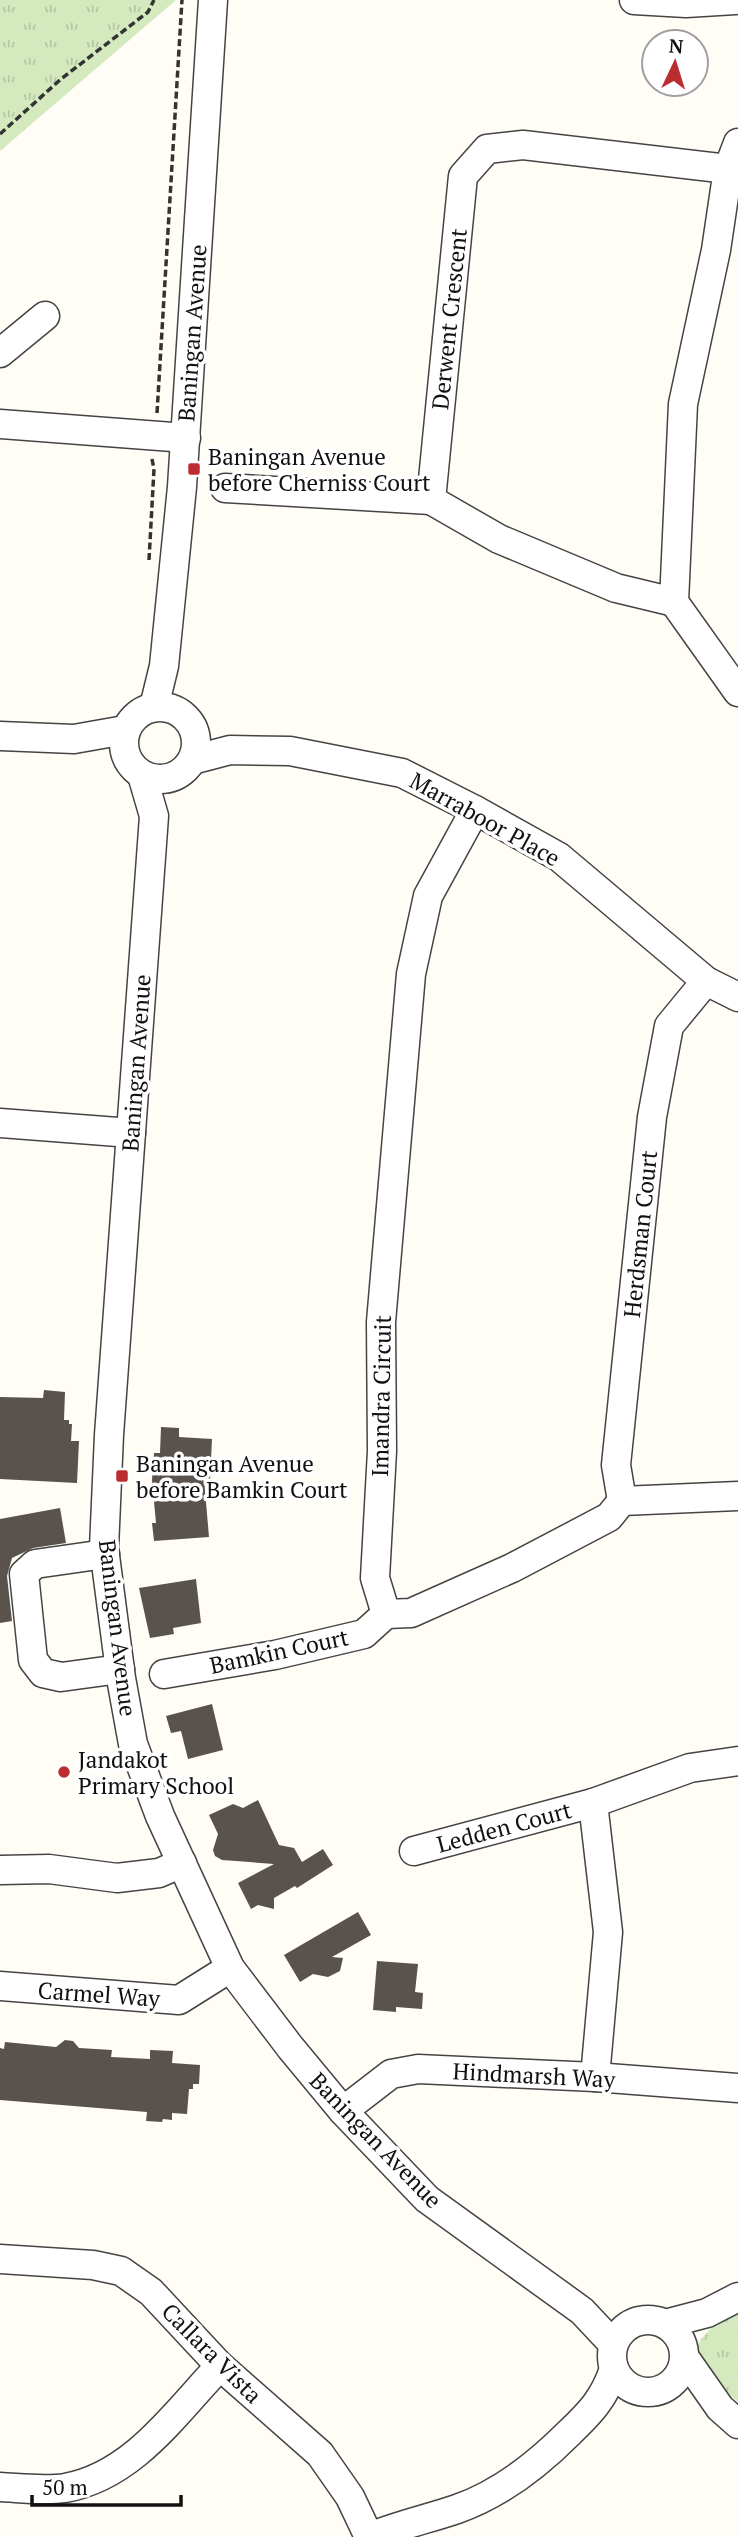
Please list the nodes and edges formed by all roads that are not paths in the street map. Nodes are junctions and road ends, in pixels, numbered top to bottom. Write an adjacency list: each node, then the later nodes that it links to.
1 (213, 0): 8 (street, Baningan Avenue)
2 (634, 0): 3 (street)
3 (735, 0)
4 (733, 156): 10 (street, Derwent Crescent); 11 (street, Derwent Crescent)
5 (45, 316): 6 (street)
6 (0, 353)
7 (0, 424): 8 (street)
8 (186, 438): 13 (street, Baningan Avenue)
9 (225, 488): 10 (street)
10 (431, 500): 11 (street)
11 (674, 602): 12 (street)
12 (738, 692)
13 (174, 715): 15 (street, Marraboor Place); 16 (street); 17 (street)
14 (0, 736): 16 (street)
15 (230, 750): 17 (street, Marraboor Place); 18 (street, Marraboor Place)
16 (131, 754): 17 (street); 19 (street, Baningan Avenue)
17 (183, 769): 19 (street, Baningan Avenue)
18 (475, 810): 20 (street, Marraboor Place); 27 (street, Imandra Circuit)
19 (154, 817): 23 (street, Baningan Avenue)
20 (706, 981): 21 (street, Marraboor Place); 25 (street, Herdsman Court)
21 (738, 997)
22 (0, 1123): 23 (street)
23 (131, 1133): 26 (street, Baningan Avenue)
24 (738, 1496): 25 (street)
25 (622, 1501): 27 (street)
26 (105, 1554): 28 (street, Baningan Avenue); 28 (street)
27 (386, 1614): 29 (street, Bamkin Court)
28 (120, 1668): 33 (street, Baningan Avenue)
29 (164, 1674)
30 (738, 1760): 31 (street, Ledden Court)
31 (593, 1802): 32 (street, Ledden Court); 37 (street)
32 (414, 1851)
33 (182, 1863): 34 (street); 35 (street, Baningan Avenue)
34 (0, 1870)
35 (230, 1968): 36 (street, Carmel Way); 39 (street, Baningan Avenue)
36 (0, 1986)
37 (595, 2077): 38 (street, Hindmarsh Way); 39 (street, Hindmarsh Way)
38 (738, 2088)
39 (343, 2111): 43 (street, Baningan Avenue)
40 (0, 2259): 44 (street, Callara Vista)
41 (738, 2297): 42 (street)
42 (677, 2342): 43 (street); 45 (street); 46 (street)
43 (621, 2357): 45 (street); 48 (street)
44 (220, 2367): 47 (street); 48 (street, Callara Vista)
45 (658, 2391): 46 (street)
46 (729, 2416)
47 (0, 2487)
48 (370, 2537)

